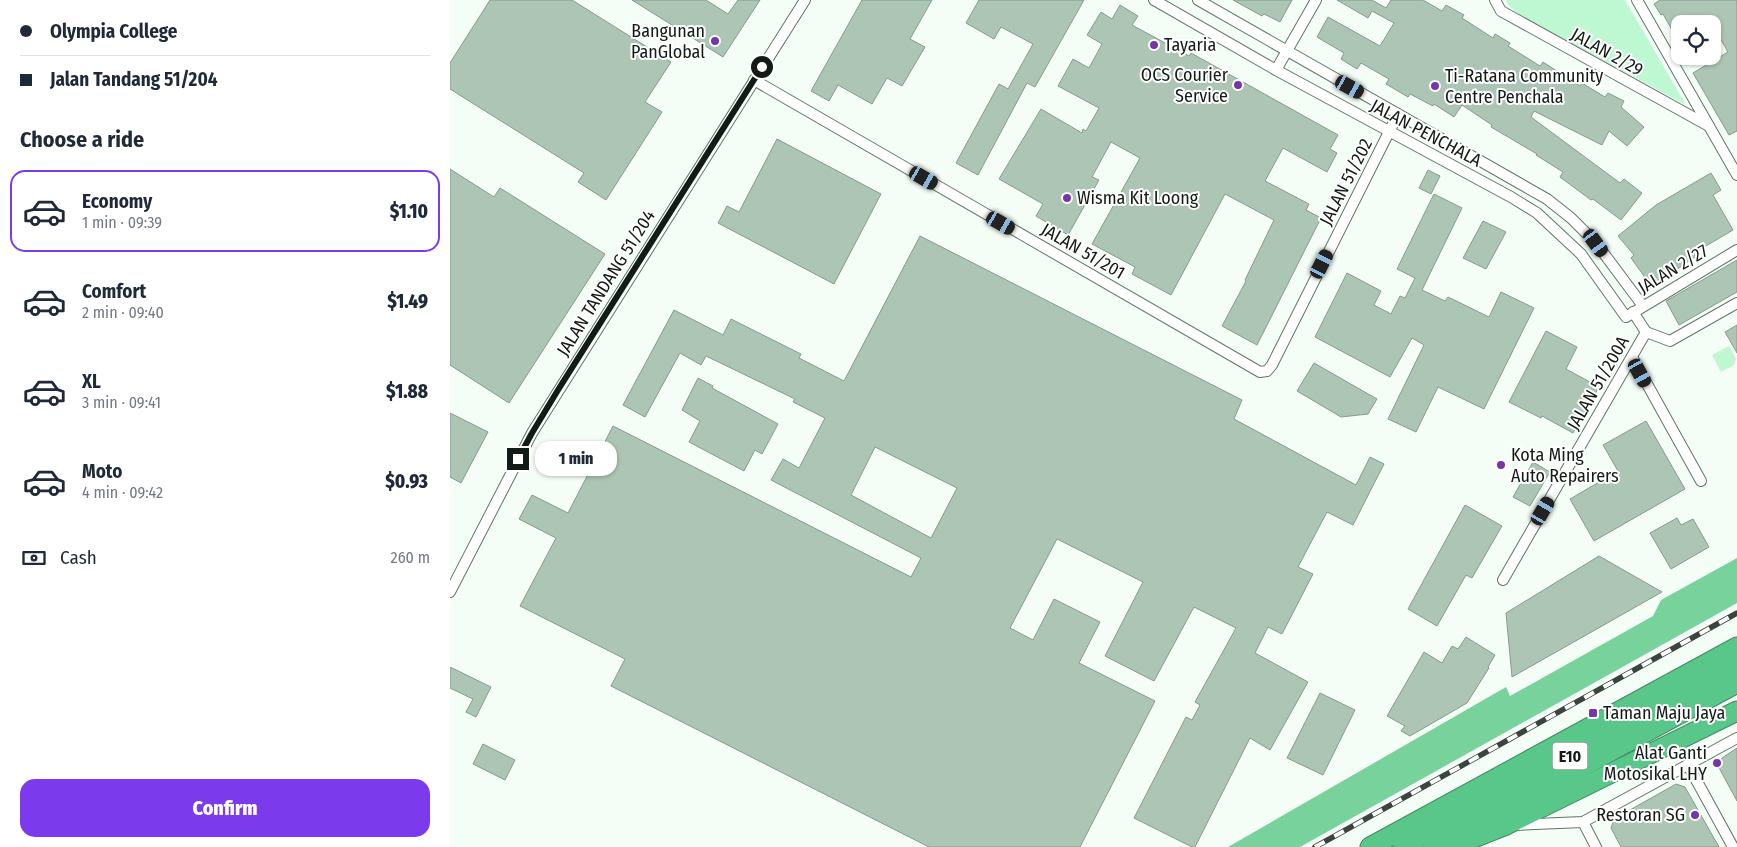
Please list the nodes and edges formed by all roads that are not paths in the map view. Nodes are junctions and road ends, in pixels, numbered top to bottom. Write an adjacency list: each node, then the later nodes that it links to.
1 (805, 0): 9 (street, JALAN TANDANG 51/204)
2 (1154, 0): 8 (street, JALAN PENCHALA)
3 (1198, 0): 7 (street, JALAN PENCHALA)
4 (1316, 0): 7 (street)
5 (1495, 0): 11 (street, JALAN 2/29)
6 (1637, 0): 11 (street)
7 (1286, 52): 8 (street); 10 (street, JALAN PENCHALA)
8 (1276, 70): 12 (street, JALAN PENCHALA)
9 (754, 80): 20 (street, JALAN 51/201); 23 (street, JALAN TANDANG 51/204)
10 (1398, 114): 12 (street, JALAN 51/202); 16 (street, JALAN PENCHALA)
11 (1709, 126): 13 (street)
12 (1389, 132): 17 (street, JALAN PENCHALA); 20 (street, JALAN 51/202)
13 (1737, 175)
14 (1737, 250): 16 (street, JALAN 2/27)
15 (1737, 303): 18 (street)
16 (1643, 306): 17 (street, JALAN 2/27)
17 (1630, 314): 18 (street, JALAN PENCHALA)
18 (1646, 332): 19 (street, JALAN 51/200A)
19 (1632, 357): 21 (street); 22 (street, JALAN 51/200A)
20 (1267, 371)
21 (1701, 481)
22 (1503, 580)
23 (450, 592)
24 (1737, 647): 32 (highway)
25 (1737, 665): 33 (highway, E10)
26 (1737, 683): 34 (highway, E10)
27 (1737, 711): 31 (highway)
28 (1737, 738): 29 (street)
29 (1688, 764): 30 (street); 37 (street)
30 (1583, 822): 31 (street); 36 (street)
31 (1504, 826): 35 (highway)
32 (1370, 847)
33 (1403, 847)
34 (1433, 847)
35 (1440, 847)
36 (1596, 847)
37 (1733, 847)

